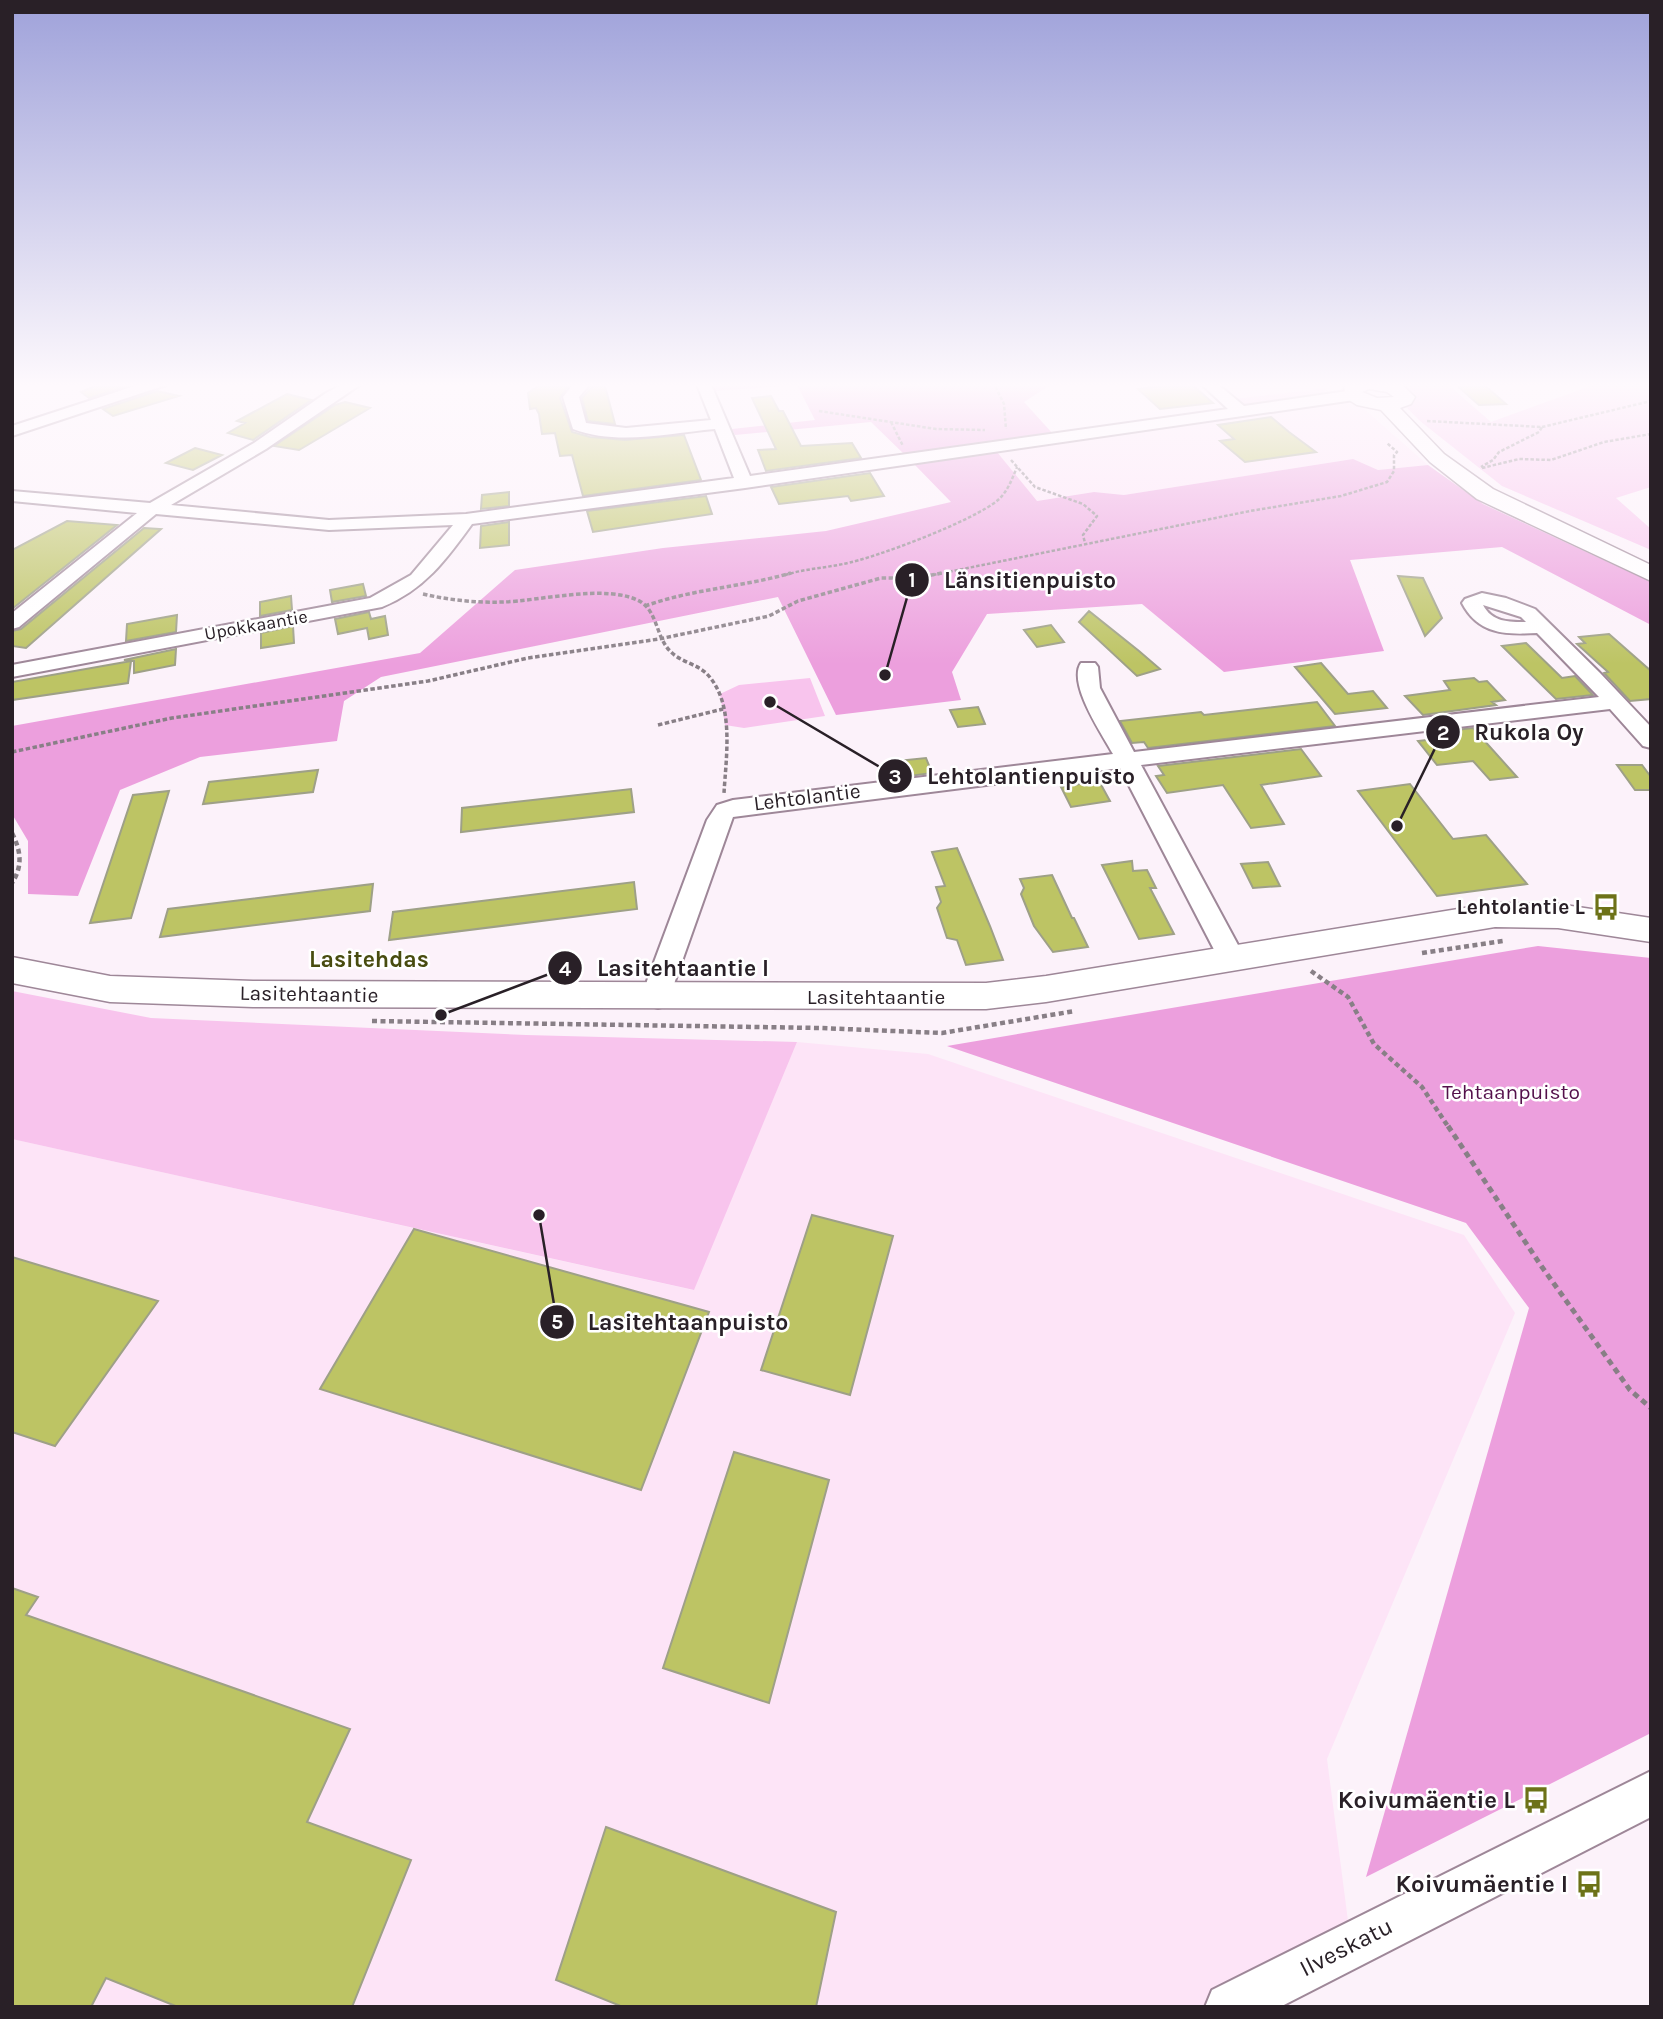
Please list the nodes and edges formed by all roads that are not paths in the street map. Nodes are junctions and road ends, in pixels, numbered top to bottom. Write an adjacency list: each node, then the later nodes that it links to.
1 (209, 476): 7 (street)
2 (742, 476): 5 (street)
3 (792, 476): 5 (street)
4 (1461, 476): 9 (street)
5 (745, 483): 8 (street)
6 (12, 496): 7 (street)
7 (151, 510): 8 (street); 10 (street)
8 (466, 519): 13 (street, Upokkaantie)
9 (1651, 574)
10 (12, 623)
11 (1542, 627): 14 (street)
12 (1088, 667): 16 (street)
13 (12, 671)
14 (1616, 702): 15 (street); 16 (street, Lehtolantie)
15 (1651, 741)
16 (1128, 759): 18 (street); 20 (street, Lehtolantie)
17 (1651, 930): 18 (street, Lasitehtaantie)
18 (1232, 958): 20 (street, Lasitehtaantie)
19 (12, 970): 20 (street, Lasitehtaantie)
20 (659, 997)
21 (1651, 1793): 22 (street, Ilveskatu)
22 (1229, 2007)

